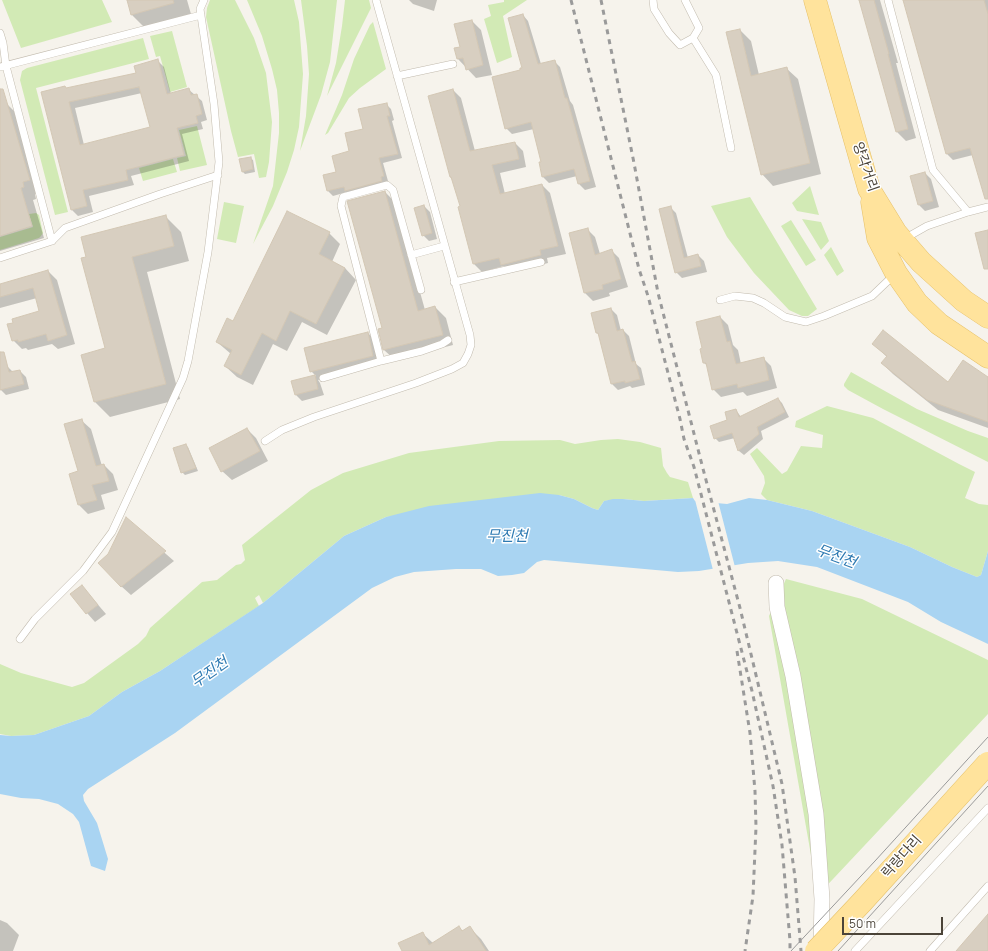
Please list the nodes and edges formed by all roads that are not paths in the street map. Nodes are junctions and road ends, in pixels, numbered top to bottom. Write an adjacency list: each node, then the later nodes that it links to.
1 (204, 0): 7 (lane)
2 (376, 0): 12 (lane)
3 (653, 0): 9 (lane)
4 (685, 0): 9 (lane)
5 (815, 0): 15 (main road, 양각거리)
6 (888, 0): 17 (lane)
7 (200, 15): 11 (lane); 14 (lane)
8 (0, 33): 11 (lane)
9 (693, 38): 13 (lane)
10 (453, 64): 12 (lane)
11 (3, 66): 19 (lane)
12 (397, 76): 20 (lane)
13 (731, 148)
14 (218, 175): 19 (lane); 35 (lane)
15 (869, 189): 18 (main road, 양각거리); 24 (main road)
16 (988, 207): 17 (lane)
17 (968, 212): 18 (lane)
18 (902, 240): 28 (main road, 양각거리)
19 (52, 241): 22 (lane)
20 (444, 246): 21 (lane); 25 (lane)
21 (411, 255): 26 (lane); 31 (lane)
22 (0, 258)
23 (541, 262): 25 (lane)
24 (899, 277): 27 (lane); 30 (main road)
25 (454, 282): 33 (lane)
26 (421, 290)
27 (720, 300)
28 (988, 317)
29 (448, 340): 31 (lane)
30 (988, 357)
31 (381, 361): 32 (lane)
32 (324, 378)
33 (265, 441)
34 (776, 583): 40 (street)
35 (20, 639)
36 (988, 763): 39 (main road, 락랑다리, bridge)
37 (988, 808): 41 (lane)
38 (988, 886): 42 (lane)
39 (816, 951)
40 (821, 951)
41 (855, 951)
42 (930, 951)

